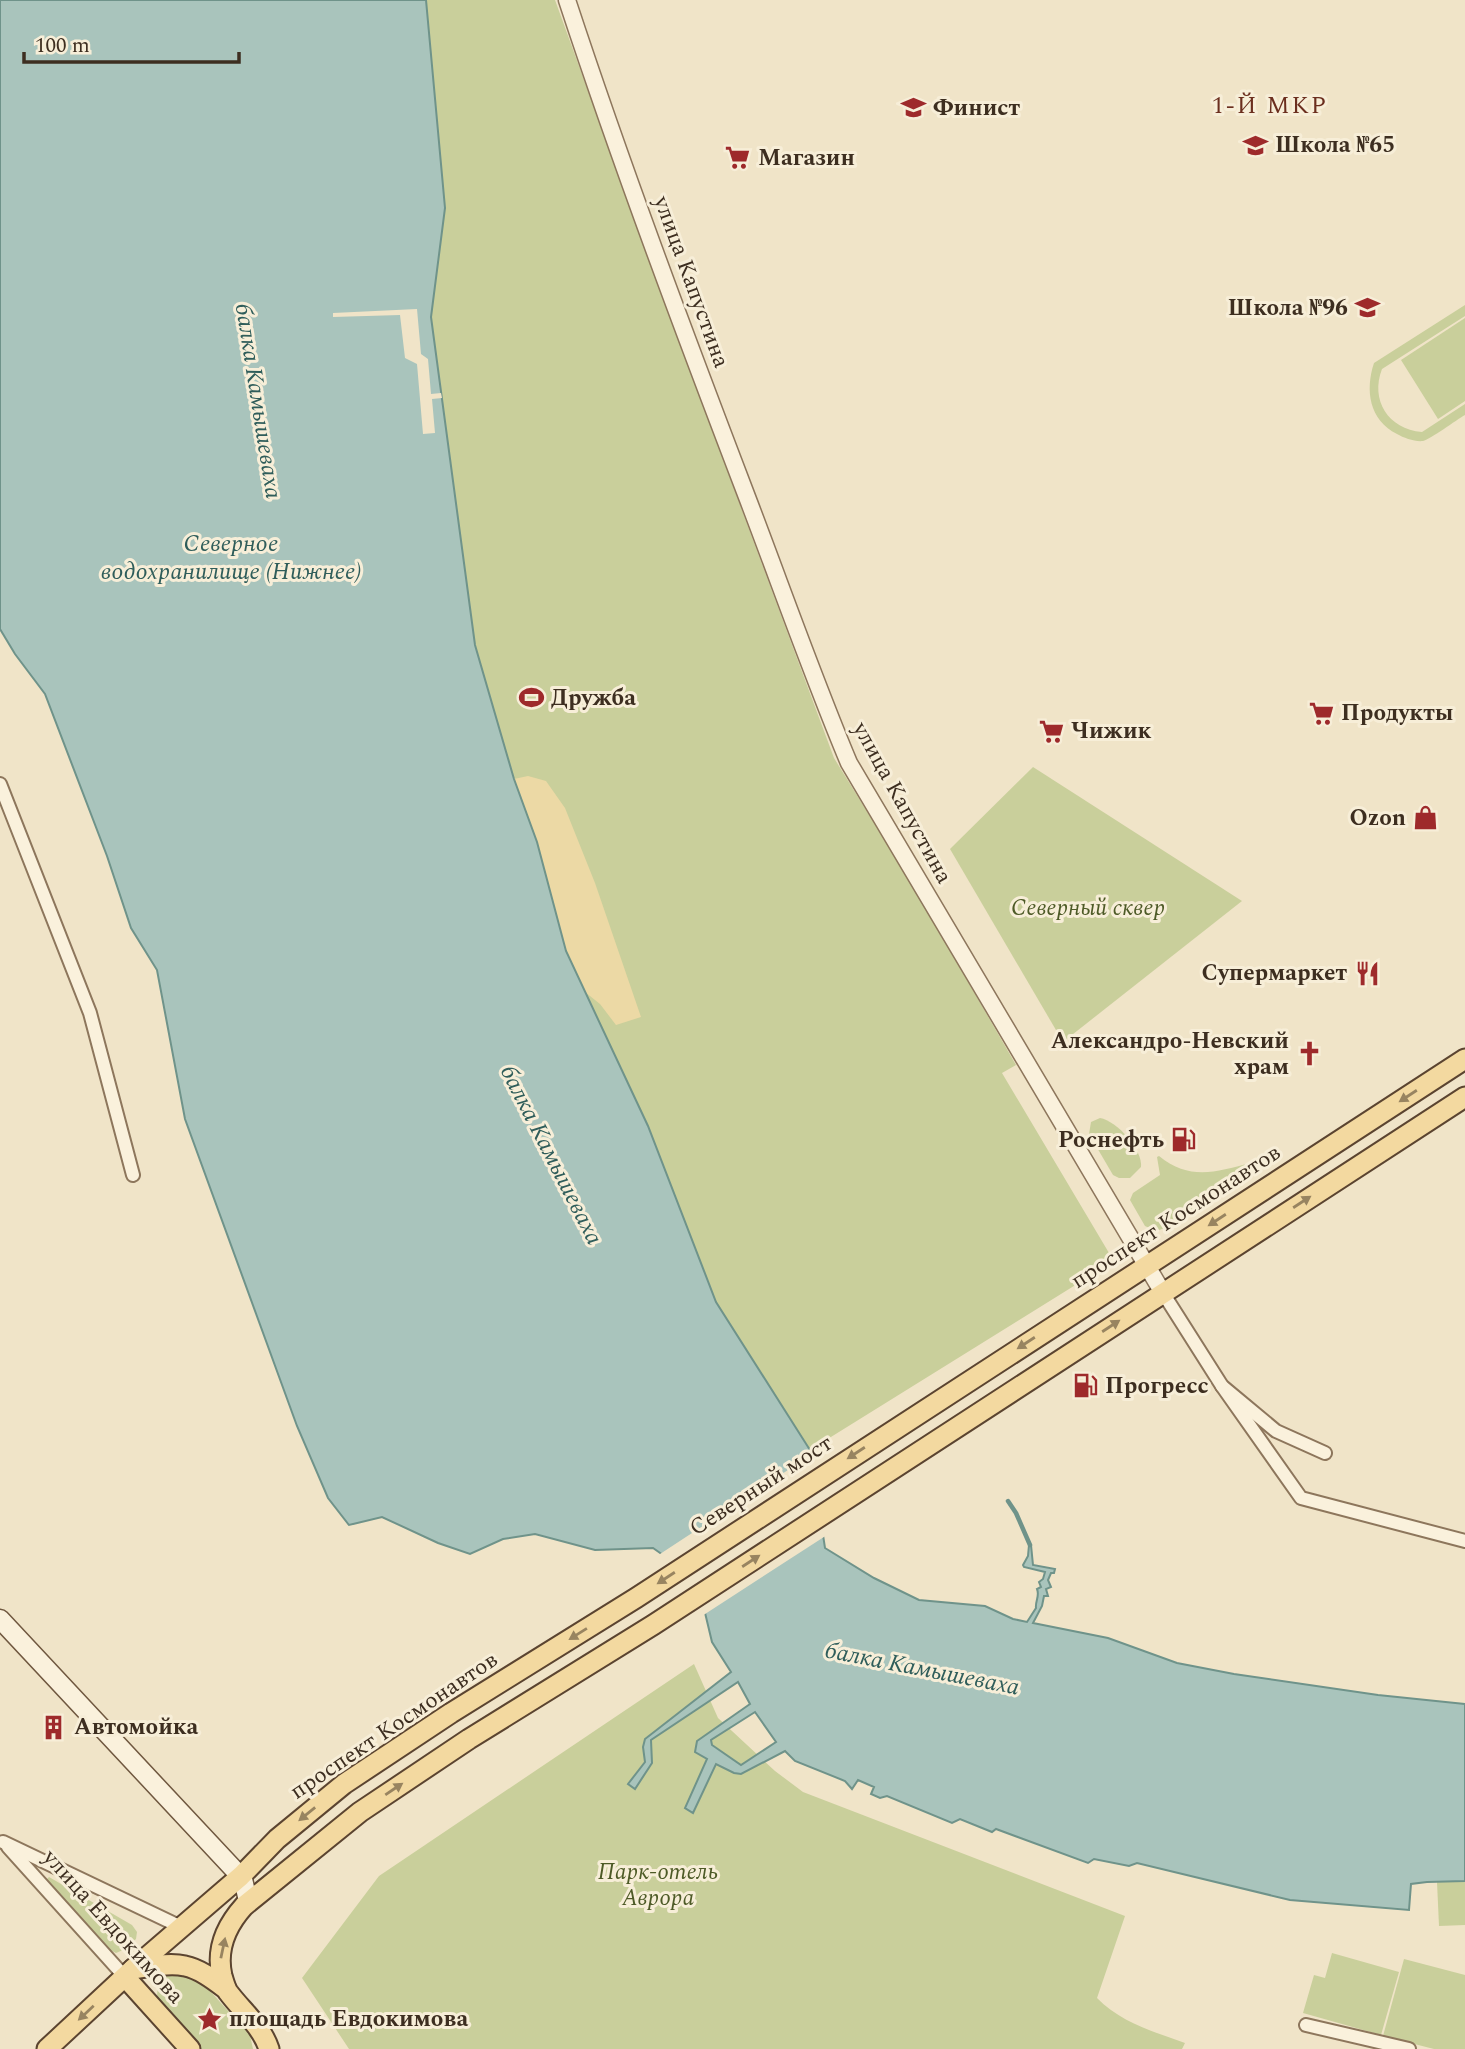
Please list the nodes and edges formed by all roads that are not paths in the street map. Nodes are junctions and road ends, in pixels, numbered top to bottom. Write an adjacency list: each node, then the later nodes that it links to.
1 (566, 0): 6 (street, улица Капустина)
2 (0, 784): 5 (street)
3 (1465, 1059): 6 (main road, проспект Космонавтов, one-way to 6)
4 (1465, 1097): 7 (main road, one-way to 4)
5 (133, 1175)
6 (1147, 1265): 7 (street, улица Капустина); 9 (main road, проспект Космонавтов, one-way to 9)
7 (1163, 1293): 8 (street, улица Капустина); 16 (main road, one-way to 7)
8 (1222, 1386): 10 (street, улица Капустина); 11 (street)
9 (913, 1416): 12 (main road, Северный мост, one-way to 12)
10 (1325, 1453)
11 (1465, 1541)
12 (636, 1598): 15 (main road, проспект Космонавтов, one-way to 15)
13 (0, 1619): 15 (main road)
14 (1, 1842): 17 (street); 18 (street, улица Евдокимова)
15 (241, 1876): 16 (main road); 17 (main road, проспект Космонавтов)
16 (244, 1906): 19 (main road, one-way to 16)
17 (181, 1927): 18 (main road, проспект Космонавтов)
18 (129, 1973): 19 (main road); 21 (main road, проспект Космонавтов, one-way to 21); 22 (main road, улица Евдокимова)
19 (226, 1989): 23 (main road)
20 (1306, 2025): 24 (street)
21 (47, 2049)
22 (190, 2049)
23 (269, 2049)
24 (1409, 2049)

